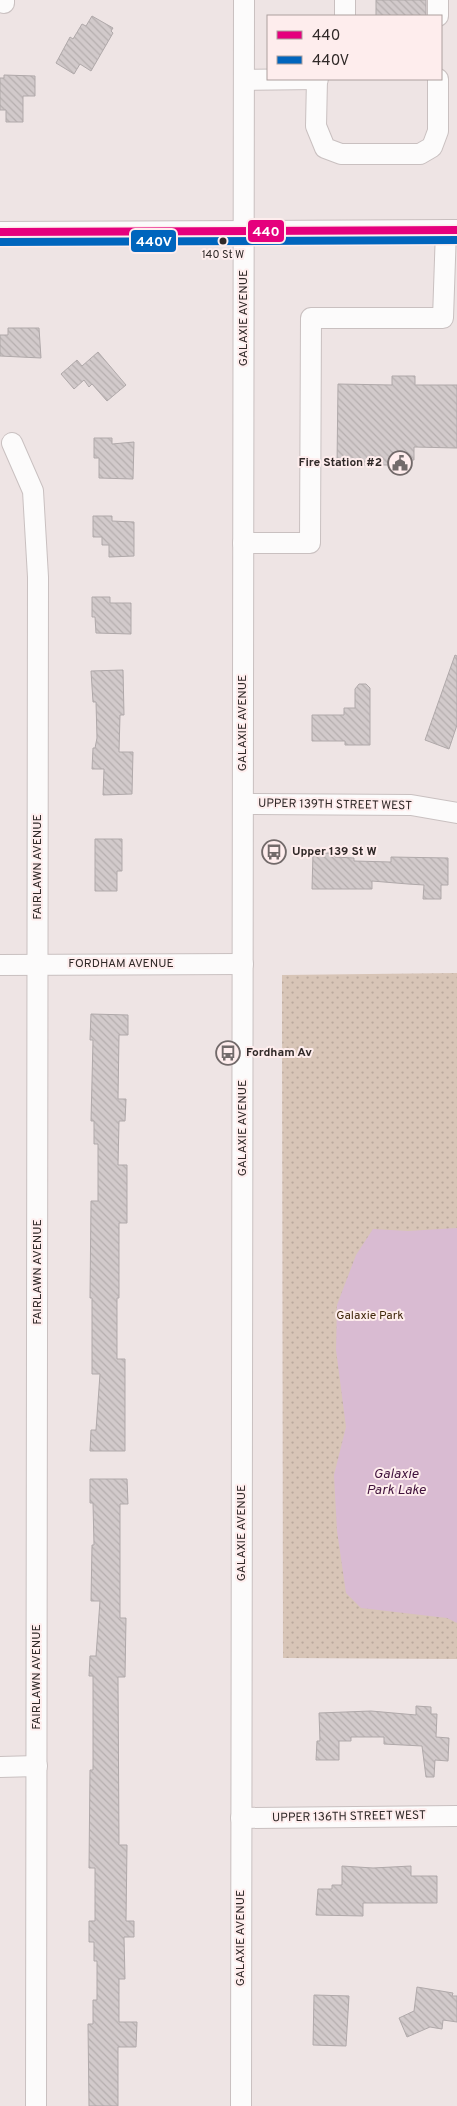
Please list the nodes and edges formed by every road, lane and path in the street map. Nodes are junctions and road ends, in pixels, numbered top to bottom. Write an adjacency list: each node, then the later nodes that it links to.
1 (244, 0): 6 (street, GALAXIE AVENUE)
2 (345, 0): 4 (street)
3 (438, 0): 5 (street)
4 (345, 15)
5 (438, 15)
6 (244, 80): 7 (street); 11 (street, GALAXIE AVENUE)
7 (267, 80)
8 (318, 80): 9 (street)
9 (438, 80)
10 (451, 230): 11 (street); 14 (street)
11 (244, 231): 12 (street); 14 (street, GALAXIE AVENUE)
12 (0, 232)
13 (12, 443): 17 (street, FAIRLAWN AVENUE)
14 (244, 543): 15 (street, GALAXIE AVENUE)
15 (243, 804): 16 (street, UPPER 139TH STREET WEST); 18 (street, GALAXIE AVENUE)
16 (457, 813)
17 (38, 964): 18 (street, FORDHAM AVENUE); 19 (street, FORDHAM AVENUE); 20 (street, FAIRLAWN AVENUE)
18 (243, 964): 23 (street, GALAXIE AVENUE)
19 (0, 965)
20 (37, 1766): 21 (street); 24 (street, FAIRLAWN AVENUE)
21 (0, 1767)
22 (457, 1816): 23 (street, UPPER 136TH STREET WEST)
23 (241, 1818): 25 (street, GALAXIE AVENUE)
24 (36, 2106)
25 (241, 2106)

